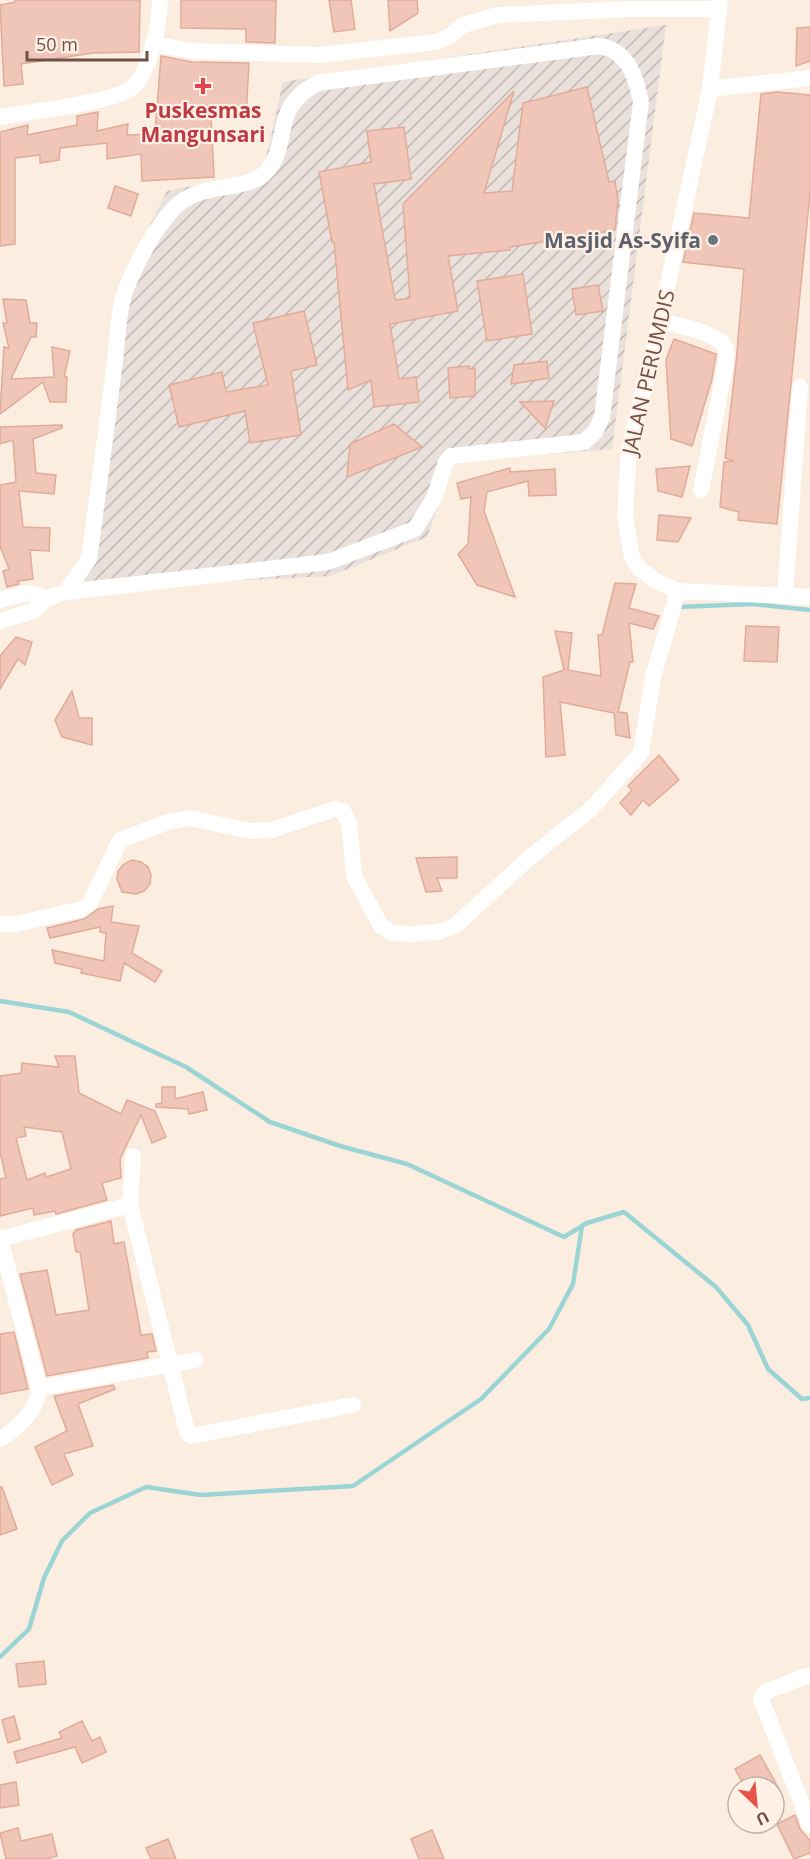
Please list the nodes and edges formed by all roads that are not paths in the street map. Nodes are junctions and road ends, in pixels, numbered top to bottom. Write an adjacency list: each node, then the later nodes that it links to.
1 (160, 0): 3 (street)
2 (719, 5): 3 (street); 5 (street, JALAN PERUMDIS)
3 (153, 44): 6 (street)
4 (810, 78): 5 (street)
5 (710, 88): 7 (street, JALAN PERUMDIS)
6 (0, 117)
7 (660, 321): 9 (street); 15 (street, JALAN PERUMDIS)
8 (800, 387): 11 (street)
9 (701, 490)
10 (66, 592): 10 (street); 13 (street)
11 (785, 594): 12 (street, JALAN PERUMDIS); 15 (street, JALAN PERUMDIS)
12 (810, 597)
13 (48, 598): 14 (street); 16 (street)
14 (0, 600)
15 (675, 602): 17 (street)
16 (0, 621)
17 (0, 924)
18 (133, 1156): 19 (street)
19 (130, 1205): 20 (street); 22 (street)
20 (0, 1239): 23 (street)
21 (195, 1360): 22 (street)
22 (169, 1365): 23 (street); 24 (street)
23 (39, 1388): 25 (street)
24 (353, 1405)
25 (0, 1439)
26 (806, 1676): 27 (street)
27 (810, 1825)

